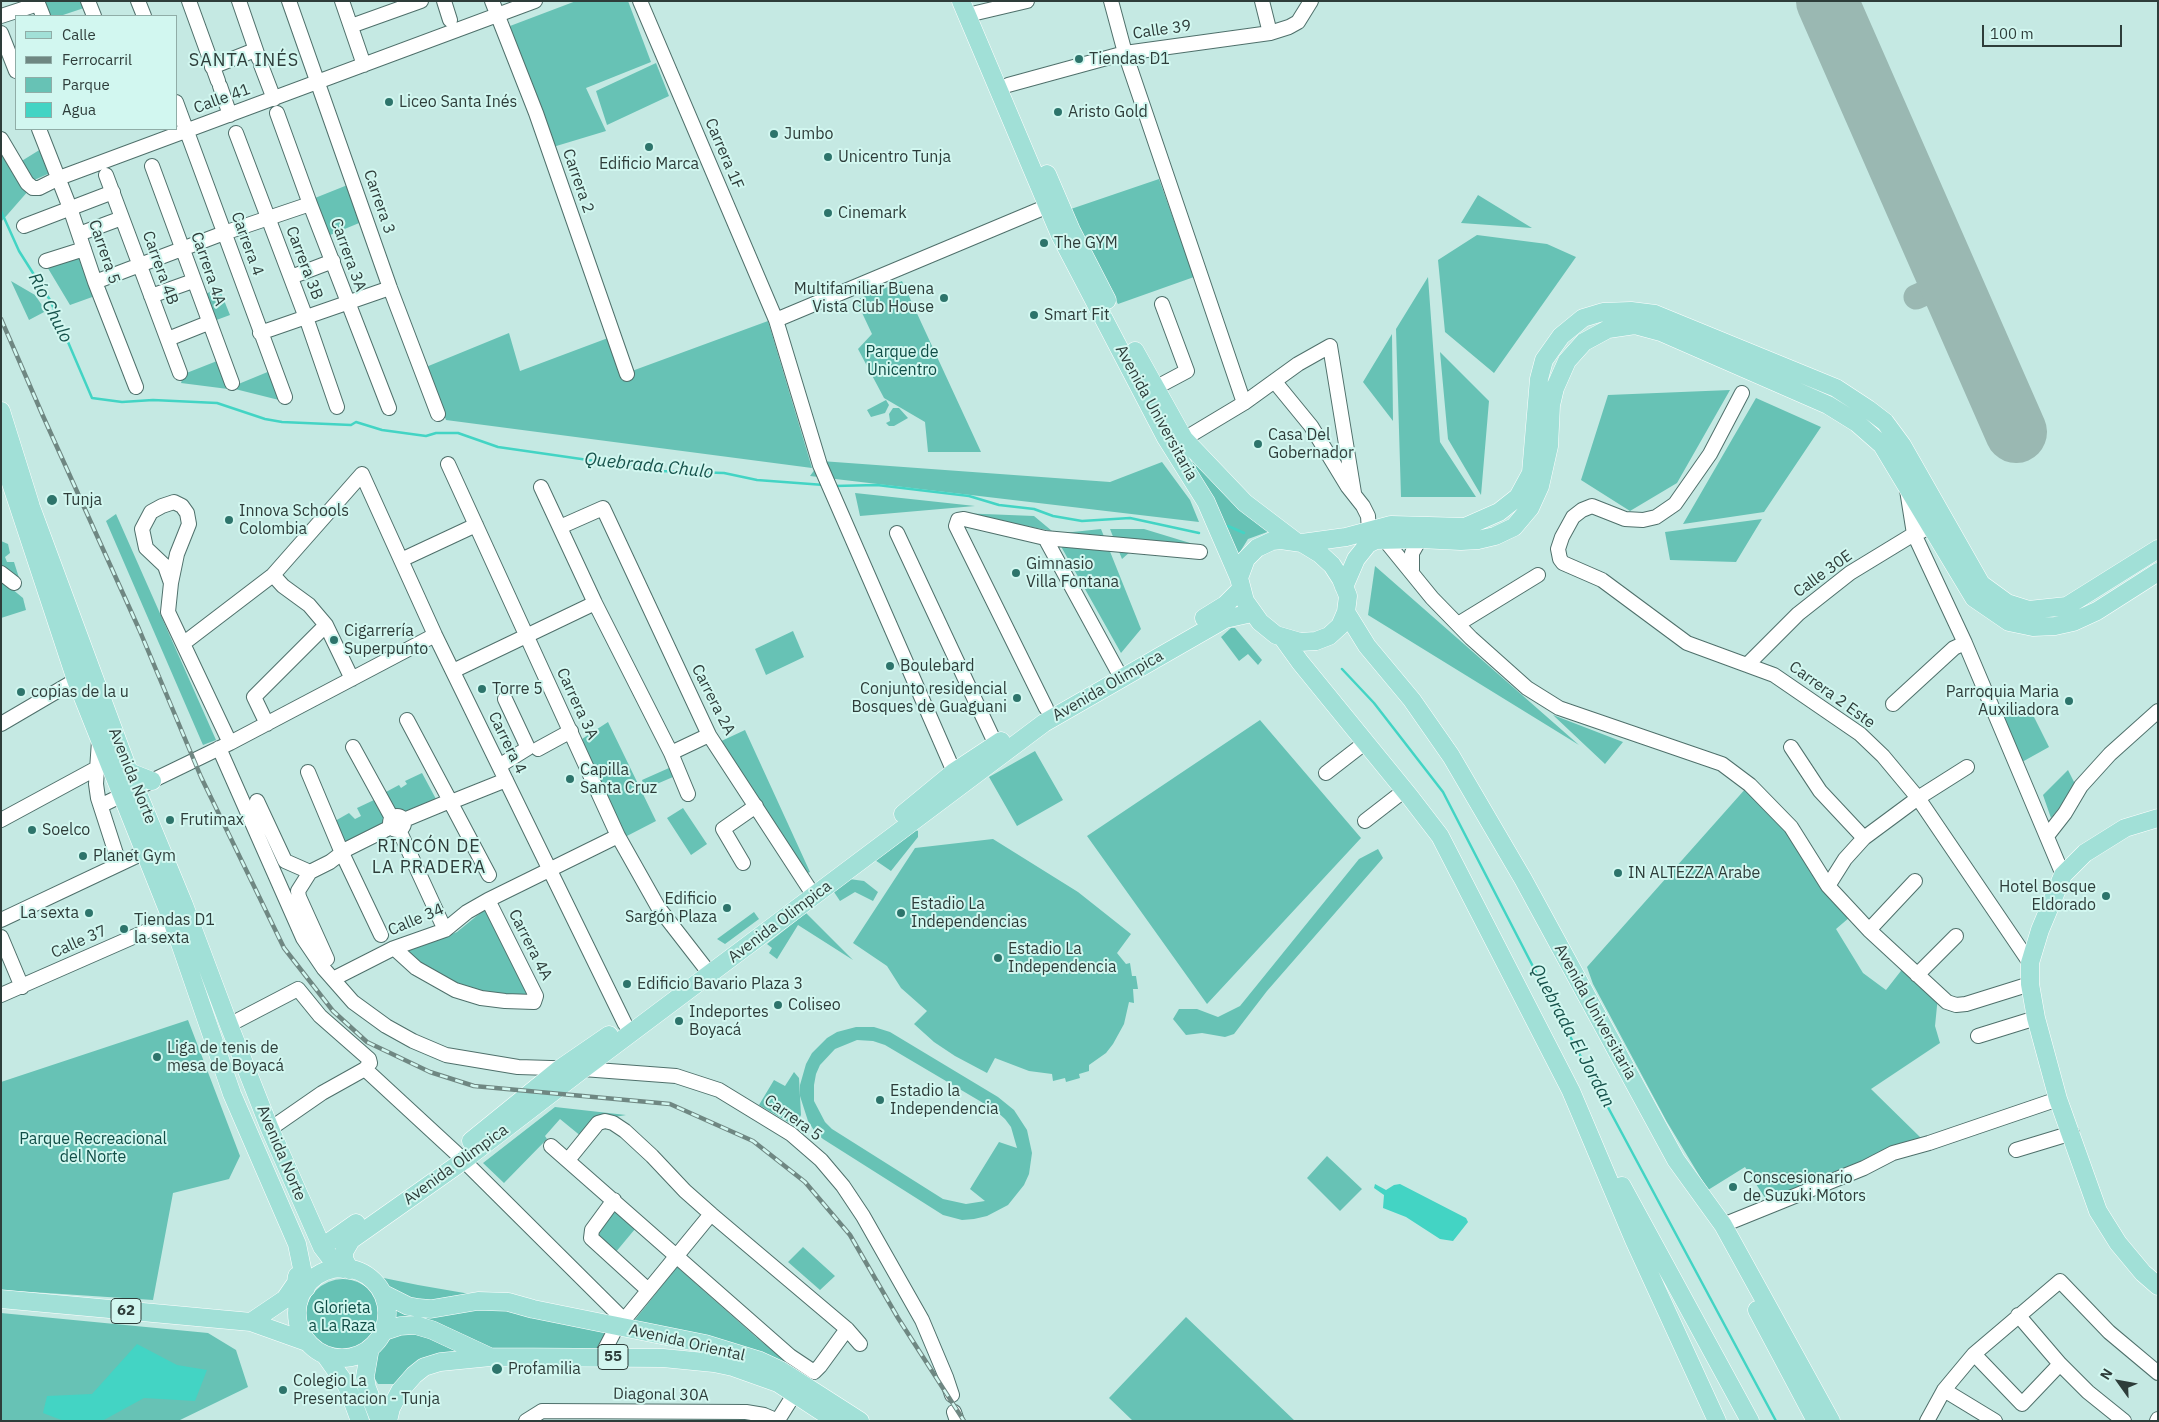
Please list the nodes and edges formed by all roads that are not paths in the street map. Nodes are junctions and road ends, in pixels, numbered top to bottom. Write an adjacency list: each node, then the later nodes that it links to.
1 (88, 1): 20 (street)
2 (138, 1): 21 (street)
3 (189, 1): 31 (street)
4 (239, 1): 29 (street)
5 (289, 1): 33 (street, Carrera 3)
6 (342, 1): 25 (street)
7 (421, 1): 17 (street)
8 (444, 1): 24 (street)
9 (492, 1): 23 (street, Carrera 2)
10 (535, 1): 23 (street, Calle 41)
11 (640, 1): 68 (street, Carrera 1F)
12 (961, 1): 48 (main road, Avenida Universitaria)
13 (1027, 1): 19 (street)
14 (1111, 1): 28 (street)
15 (1262, 1): 27 (street)
16 (1311, 1): 27 (street, Calle 39)
17 (393, 6): 25 (street)
18 (39, 7): 22 (street)
19 (974, 7): 34 (main road, Avenida Universitaria)
20 (94, 15)
21 (144, 15)
22 (1, 16)
23 (497, 16): 30 (street, Calle 41); 73 (street, Carrera 2)
24 (450, 20)
25 (352, 26): 30 (street)
26 (1, 33): 32 (street)
27 (1270, 33): 28 (street, Calle 39)
28 (1125, 52): 34 (street, Calle 39); 80 (street)
29 (258, 58): 31 (street); 35 (street)
30 (364, 65): 33 (street, Calle 41)
31 (212, 67): 38 (street)
32 (15, 68)
33 (317, 83): 35 (street, Calle 41); 63 (street, Carrera 3)
34 (1008, 86): 77 (main road, Avenida Universitaria)
35 (274, 99): 38 (street, Calle 41)
36 (178, 107): 40 (street, Carrera 4)
37 (277, 113): 47 (street, Carrera 3A)
38 (230, 115): 40 (street, Calle 41)
39 (39, 130): 45 (street, Carrera 5)
40 (187, 130): 45 (street, Calle 41); 53 (street, Carrera 4)
41 (236, 133): 51 (street, Carrera 3B)
42 (1, 139): 45 (street, Calle 41)
43 (152, 166): 56 (street, Carrera 4A)
44 (106, 176): 46 (street, Carrera 4B)
45 (59, 178): 49 (street, Carrera 5)
46 (112, 192): 49 (street); 50 (street, Carrera 4B)
47 (310, 204): 51 (street); 58 (street, Carrera 3A)
48 (1048, 206): 68 (street); 111 (main road, Avenida Universitaria)
49 (70, 208): 52 (street); 54 (street, Carrera 5)
50 (122, 218): 54 (street); 59 (street, Carrera 4B)
51 (268, 218): 53 (street); 60 (street, Carrera 3B)
52 (24, 226)
53 (224, 233): 56 (street); 70 (street, Carrera 4)
54 (79, 234): 55 (street, Carrera 5)
55 (84, 249): 57 (street); 62 (street, Carrera 5)
56 (183, 250): 59 (street); 61 (street, Carrera 4A)
57 (46, 261)
58 (333, 261): 60 (street); 65 (street, Carrera 3A)
59 (140, 265): 62 (street); 64 (street, Carrera 4B)
60 (291, 277): 67 (street, Carrera 3B)
61 (193, 281): 64 (street); 69 (street, Carrera 4A)
62 (95, 282): 76 (street, Carrera 5)
63 (390, 288): 65 (street); 84 (street, Carrera 3)
64 (152, 296): 71 (street, Carrera 4B)
65 (347, 303): 67 (street); 82 (street, Carrera 3A)
66 (1162, 304): 77 (street)
67 (306, 318): 70 (street); 81 (street, Carrera 3B)
68 (776, 320): 149 (street, Carrera 1F)
69 (208, 323): 71 (street); 75 (street, Carrera 4A)
70 (260, 333): 79 (street, Carrera 4)
71 (168, 340): 72 (street, Carrera 4B)
72 (180, 373)
73 (627, 374)
74 (1275, 382): 80 (street); 91 (street); 91 (street)
75 (232, 383)
76 (136, 387)
77 (1155, 388): 85 (main road, Avenida Universitaria)
78 (1742, 393): 123 (street, Carrera 2 Este)
79 (285, 397)
80 (1244, 403): 85 (street)
81 (337, 407)
82 (389, 408)
83 (1, 411): 153 (main road, Avenida Norte)
84 (438, 414)
85 (1184, 439): 100 (main road, Avenida Universitaria)
86 (1, 453): 88 (main road, Avenida Norte)
87 (448, 464): 92 (street, Carrera 3A)
88 (6, 481): 127 (main road, Avenida Norte)
89 (1906, 486): 94 (main road); 96 (street); 99 (main road)
90 (541, 487): 93 (street)
91 (1354, 493): 97 (street)
92 (476, 525): 103 (street); 119 (street, Carrera 3A)
93 (560, 527): 113 (street); 136 (street, Carrera 2A)
94 (1931, 528): 96 (street, Calle 30E); 105 (main road)
95 (897, 533): 140 (street)
96 (1914, 534): 122 (street); 123 (street, Calle 30E)
97 (1377, 535): 99 (main road); 100 (main road); 101 (main road); 104 (street); 112 (main road)
98 (1045, 538): 102 (street); 124 (street); 130 (street)
99 (1420, 539): 104 (street)
100 (1298, 542): 111 (main road); 112 (main road)
101 (2158, 549)
102 (1200, 552)
103 (401, 560): 107 (street, Carrera 4); 118 (street, Carrera 4)
104 (1412, 570): 116 (street)
105 (2158, 572)
106 (1, 573): 109 (street)
107 (273, 575): 117 (street); 121 (street)
108 (1538, 575): 116 (street)
109 (14, 583)
110 (171, 583): 110 (street, Carrera 5); 121 (street, Carrera 5)
111 (1240, 584): 114 (main road); 124 (main road, Avenida Olimpica)
112 (1344, 588): 115 (main road)
113 (595, 603): 119 (street); 144 (street)
114 (1252, 612): 120 (main road); 178 (main road, Avenida Olimpica)
115 (1346, 612): 120 (main road); 211 (main road, Avenida Universitaria)
116 (1458, 624): 177 (street)
117 (326, 625): 126 (street); 134 (street)
118 (435, 635): 125 (street, Carrera 4); 126 (street)
119 (525, 636): 125 (street); 135 (street, Carrera 3A)
120 (1282, 637): 138 (main road)
121 (184, 643): 139 (street, Carrera 5)
122 (1965, 644): 129 (street); 166 (street)
123 (1747, 665): 156 (street, Carrera 2 Este)
124 (1117, 670): 130 (main road, Avenida Olimpica)
125 (453, 671): 145 (street, Carrera 4)
126 (352, 679): 134 (street)
127 (76, 680): 133 (street); 137 (main road, Avenida Norte)
128 (505, 699): 145 (street)
129 (1892, 704)
130 (1046, 708): 140 (main road, Avenida Olimpica)
131 (2158, 710): 166 (street)
132 (407, 720): 158 (street)
133 (1, 724)
134 (267, 724): 139 (street)
135 (571, 731): 143 (street); 165 (street, Carrera 3A)
136 (708, 735): 144 (street); 160 (street, Carrera 2A)
137 (99, 741): 147 (street); 153 (main road, Avenida Norte)
138 (1366, 742): 150 (street); 154 (main road)
139 (224, 745): 152 (street); 192 (street, Carrera 5)
140 (996, 745): 149 (main road, Avenida Olimpica)
141 (353, 747): 164 (street)
142 (1791, 747): 167 (street)
143 (538, 749)
144 (671, 753): 155 (street)
145 (499, 766): 151 (street, Carrera 4)
146 (1967, 767): 156 (street)
147 (97, 768): 159 (street); 162 (street)
148 (308, 772): 169 (street)
149 (954, 772): 178 (main road, Avenida Olimpica)
150 (1326, 773)
151 (506, 780): 158 (street); 172 (street, Carrera 4)
152 (152, 781): 153 (main road)
153 (128, 785): 159 (street); 168 (main road, Avenida Norte); 198 (main road, Avenida Norte)
154 (1405, 790): 163 (street); 203 (main road)
155 (688, 794)
156 (1918, 798): 167 (street); 189 (street, Carrera 2 Este)
157 (257, 801): 173 (street)
158 (451, 802): 164 (street); 174 (street)
159 (102, 805): 170 (street)
160 (756, 806): 171 (street); 178 (street, Carrera 2A)
161 (2158, 818): 175 (main road)
162 (1, 820)
163 (1364, 821)
164 (396, 824): 169 (street); 182 (street)
165 (618, 836): 172 (street, Calle 34); 190 (street, Carrera 3A)
166 (2047, 836): 175 (street)
167 (1864, 838): 177 (street)
168 (143, 853): 170 (street); 181 (main road, Avenida Norte)
169 (342, 853): 173 (street); 184 (street)
170 (120, 863): 180 (street)
171 (743, 863)
172 (550, 869): 179 (street, Calle 34); 197 (street, Carrera 4)
173 (310, 872): 188 (street)
174 (489, 875)
175 (2063, 875): 189 (main road)
176 (1915, 881): 183 (street)
177 (1828, 886): 183 (street)
178 (811, 891): 190 (main road, Avenida Olimpica)
179 (488, 900): 182 (street, Calle 34); 187 (street, Carrera 4A)
180 (1, 920)
181 (173, 923): 194 (street, Calle 37); 215 (main road, Avenida Norte)
182 (445, 930): 187 (street, Calle 34)
183 (1869, 930): 191 (street)
184 (382, 935)
185 (1956, 936): 191 (street)
186 (1, 937): 194 (street)
187 (394, 948): 192 (street, Calle 34)
188 (327, 959)
189 (2030, 963): 193 (main road)
190 (707, 970): 197 (main road, Avenida Olimpica); 202 (main road, Avenida Olimpica)
191 (1917, 975): 193 (street)
192 (333, 979): 200 (street, Carrera 5)
193 (2030, 984): 196 (main road)
194 (22, 987): 195 (street, Calle 37)
195 (1, 995)
196 (2036, 1018): 199 (street); 204 (main road)
197 (625, 1024): 200 (main road, Avenida Olimpica)
198 (229, 1026): 201 (street); 205 (main road, Avenida Norte)
199 (1978, 1036)
200 (561, 1068): 202 (street, Carrera 5); 209 (main road, Avenida Olimpica)
201 (365, 1069): 205 (street); 209 (street)
202 (583, 1069): 209 (main road, Avenida Olimpica); 240 (street, Carrera 5)
203 (1571, 1091): 249 (main road); 250 (main road)
204 (2058, 1099): 206 (main road); 214 (street)
205 (270, 1129): 216 (main road, Avenida Norte)
206 (2072, 1133): 208 (street); 219 (main road)
207 (551, 1146): 210 (street)
208 (2016, 1150)
209 (460, 1157): 216 (main road, Avenida Olimpica); 218 (main road, Avenida Olimpica); 226 (street)
210 (568, 1160): 212 (street); 213 (street)
211 (1676, 1160): 214 (main road, Avenida Universitaria); 251 (main road)
212 (614, 1200): 217 (street); 220 (street)
213 (711, 1214): 217 (street); 227 (street)
214 (1723, 1225): 252 (main road, Avenida Universitaria)
215 (297, 1244): 222 (main road, Avenida Norte); 225 (main road)
216 (322, 1247): 218 (main road, Avenida Norte)
217 (677, 1256): 220 (street); 227 (street)
218 (347, 1269): 221 (main road, 55); 222 (main road)
219 (2158, 1286)
220 (648, 1290): 226 (street)
221 (382, 1293): 226 (main road, Avenida Oriental / 55); 228 (main road)
222 (302, 1294): 225 (main road, 62); 229 (main road)
223 (1, 1299): 225 (main road, 62)
224 (2018, 1315): 232 (street); 236 (street); 237 (street)
225 (251, 1322): 229 (main road, 62)
226 (620, 1323): 235 (street, Avenida Oriental); 248 (main road, Avenida Oriental / 55)
227 (847, 1329): 230 (street)
228 (382, 1332): 231 (main road); 234 (main road, Avenida Oriental / 55)
229 (308, 1342): 233 (main road)
230 (860, 1344)
231 (370, 1348): 233 (main road); 244 (main road)
232 (1974, 1354): 236 (street); 238 (street)
233 (325, 1355): 243 (main road)
234 (490, 1357): 235 (main road, Avenida Oriental / 55); 245 (main road)
235 (601, 1357): 239 (main road, Avenida Oriental / 55)
236 (2060, 1364): 255 (street)
237 (2158, 1373)
238 (1944, 1390): 253 (street); 254 (street)
239 (795, 1393): 242 (main road, Avenida Oriental / 55); 247 (street)
240 (952, 1395)
241 (729, 1417): 246 (street, Diagonal 30A); 247 (street, Diagonal 30A)
242 (833, 1420)
243 (360, 1421)
244 (380, 1421)
245 (388, 1421)
246 (526, 1421)
247 (778, 1421)
248 (860, 1421)
249 (1717, 1421)
250 (1750, 1421)
251 (1816, 1421)
252 (1831, 1421)
253 (1927, 1421)
254 (1995, 1421)
255 (2124, 1421)

